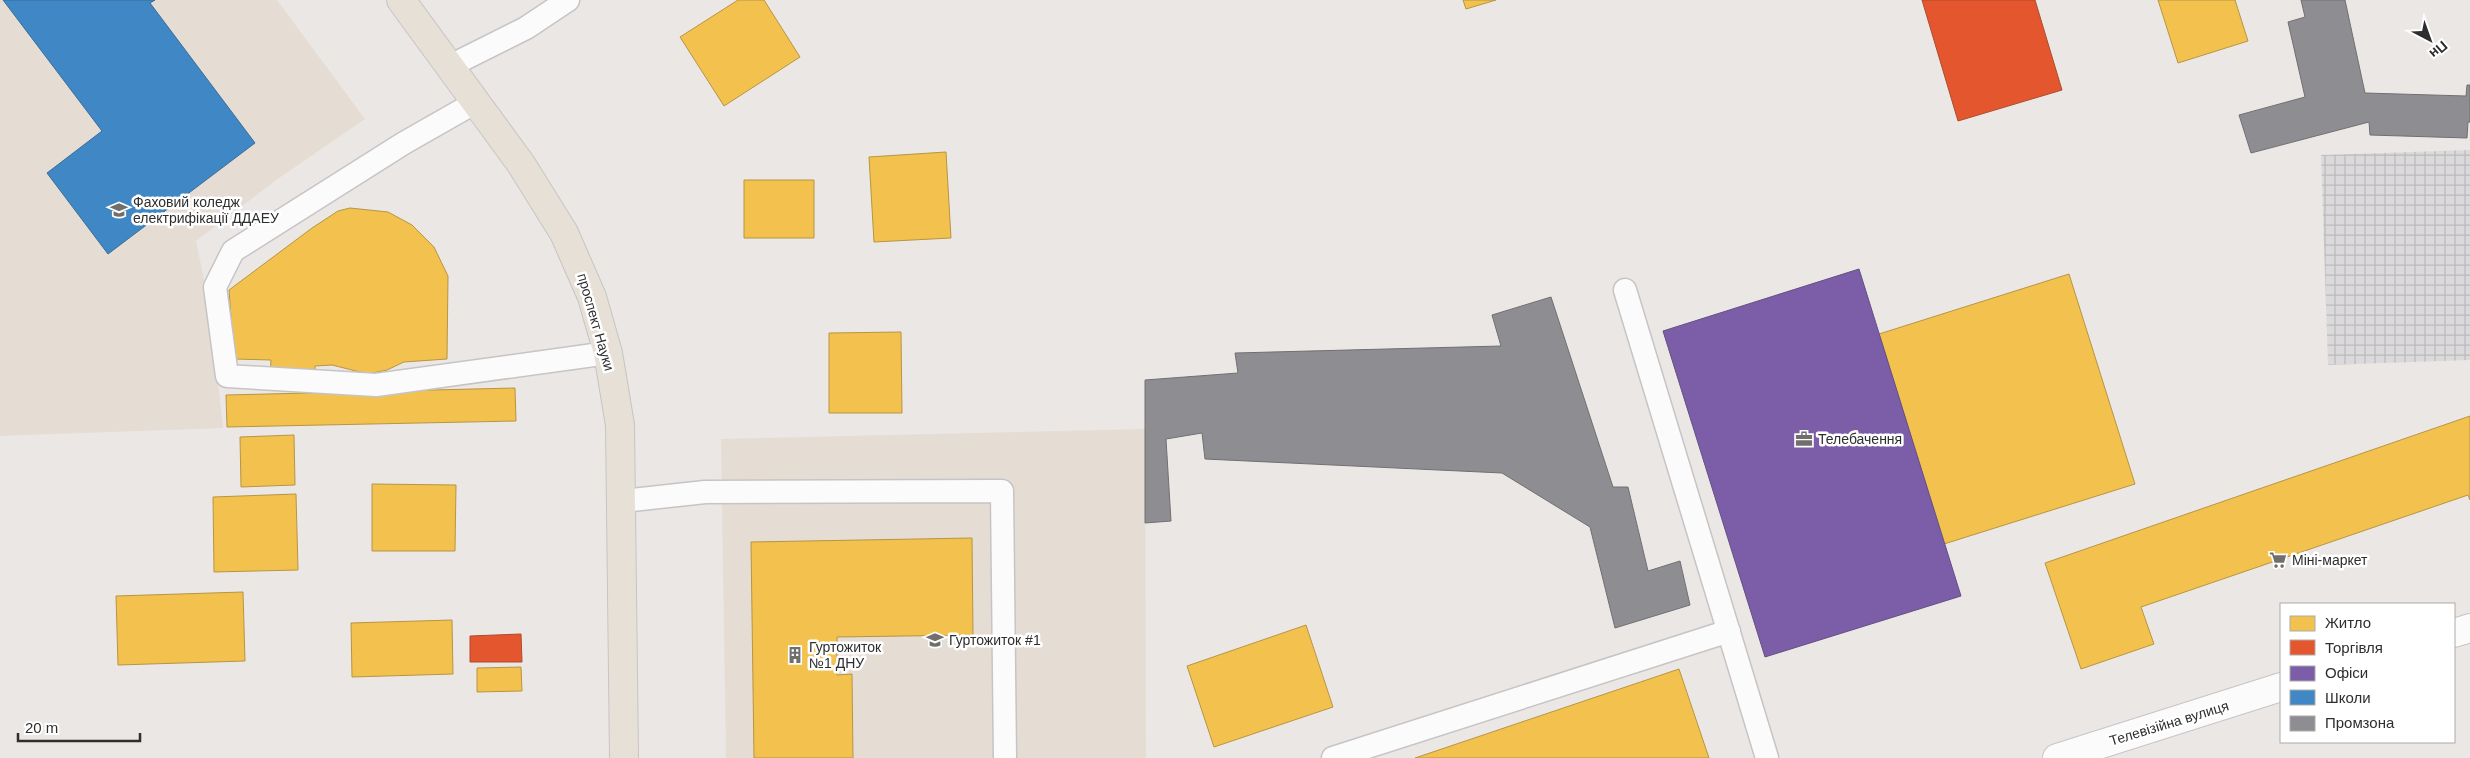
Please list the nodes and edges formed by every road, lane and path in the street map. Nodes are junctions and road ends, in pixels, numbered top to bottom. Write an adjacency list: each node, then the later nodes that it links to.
1 (401, 0): 3 (main road, проспект Науки)
2 (568, 0): 3 (lane)
3 (450, 66): 4 (main road, проспект Науки)
4 (476, 102): 6 (main road, проспект Науки); 6 (lane)
5 (1624, 290): 9 (lane)
6 (608, 353): 7 (main road, проспект Науки)
7 (623, 501): 12 (main road, проспект Науки); 13 (lane)
8 (2470, 628): 10 (street)
9 (1729, 631): 14 (lane); 15 (lane)
10 (2455, 633)
11 (2280, 687): 16 (street, Телевізійна вулиця)
12 (624, 758)
13 (1005, 758)
14 (1333, 758)
15 (1768, 758)
16 (2057, 758)

